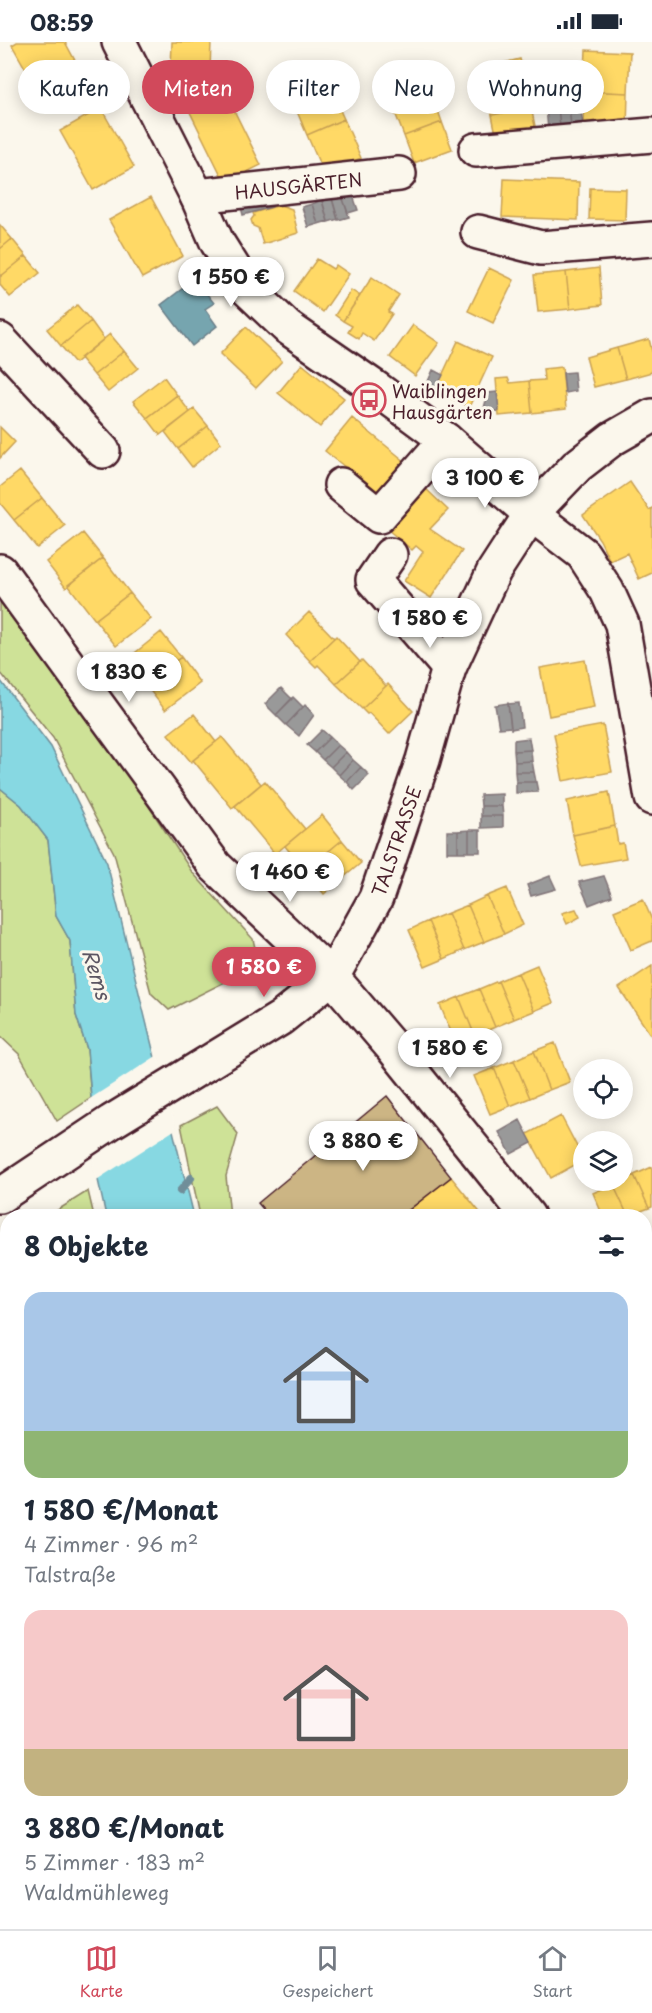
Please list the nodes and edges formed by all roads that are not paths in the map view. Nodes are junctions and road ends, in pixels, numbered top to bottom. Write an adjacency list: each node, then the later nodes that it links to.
1 (119, 42): 5 (street)
2 (652, 135): 3 (street)
3 (476, 150)
4 (399, 174): 5 (street, HAUSGÄRTEN)
5 (197, 196): 10 (street)
6 (478, 232): 7 (street)
7 (652, 239)
8 (0, 340): 11 (street)
9 (652, 416): 13 (street, TALSTRASSE)
10 (446, 440): 12 (street); 13 (street)
11 (103, 451)
12 (341, 485)
13 (531, 514): 16 (street, TALSTRASSE); 17 (street)
14 (390, 555): 16 (street)
15 (0, 571): 18 (street)
16 (449, 668): 18 (street, TALSTRASSE)
17 (652, 798)
18 (332, 977): 19 (street, TALSTRASSE); 20 (street)
19 (0, 1196)
20 (522, 1209)

